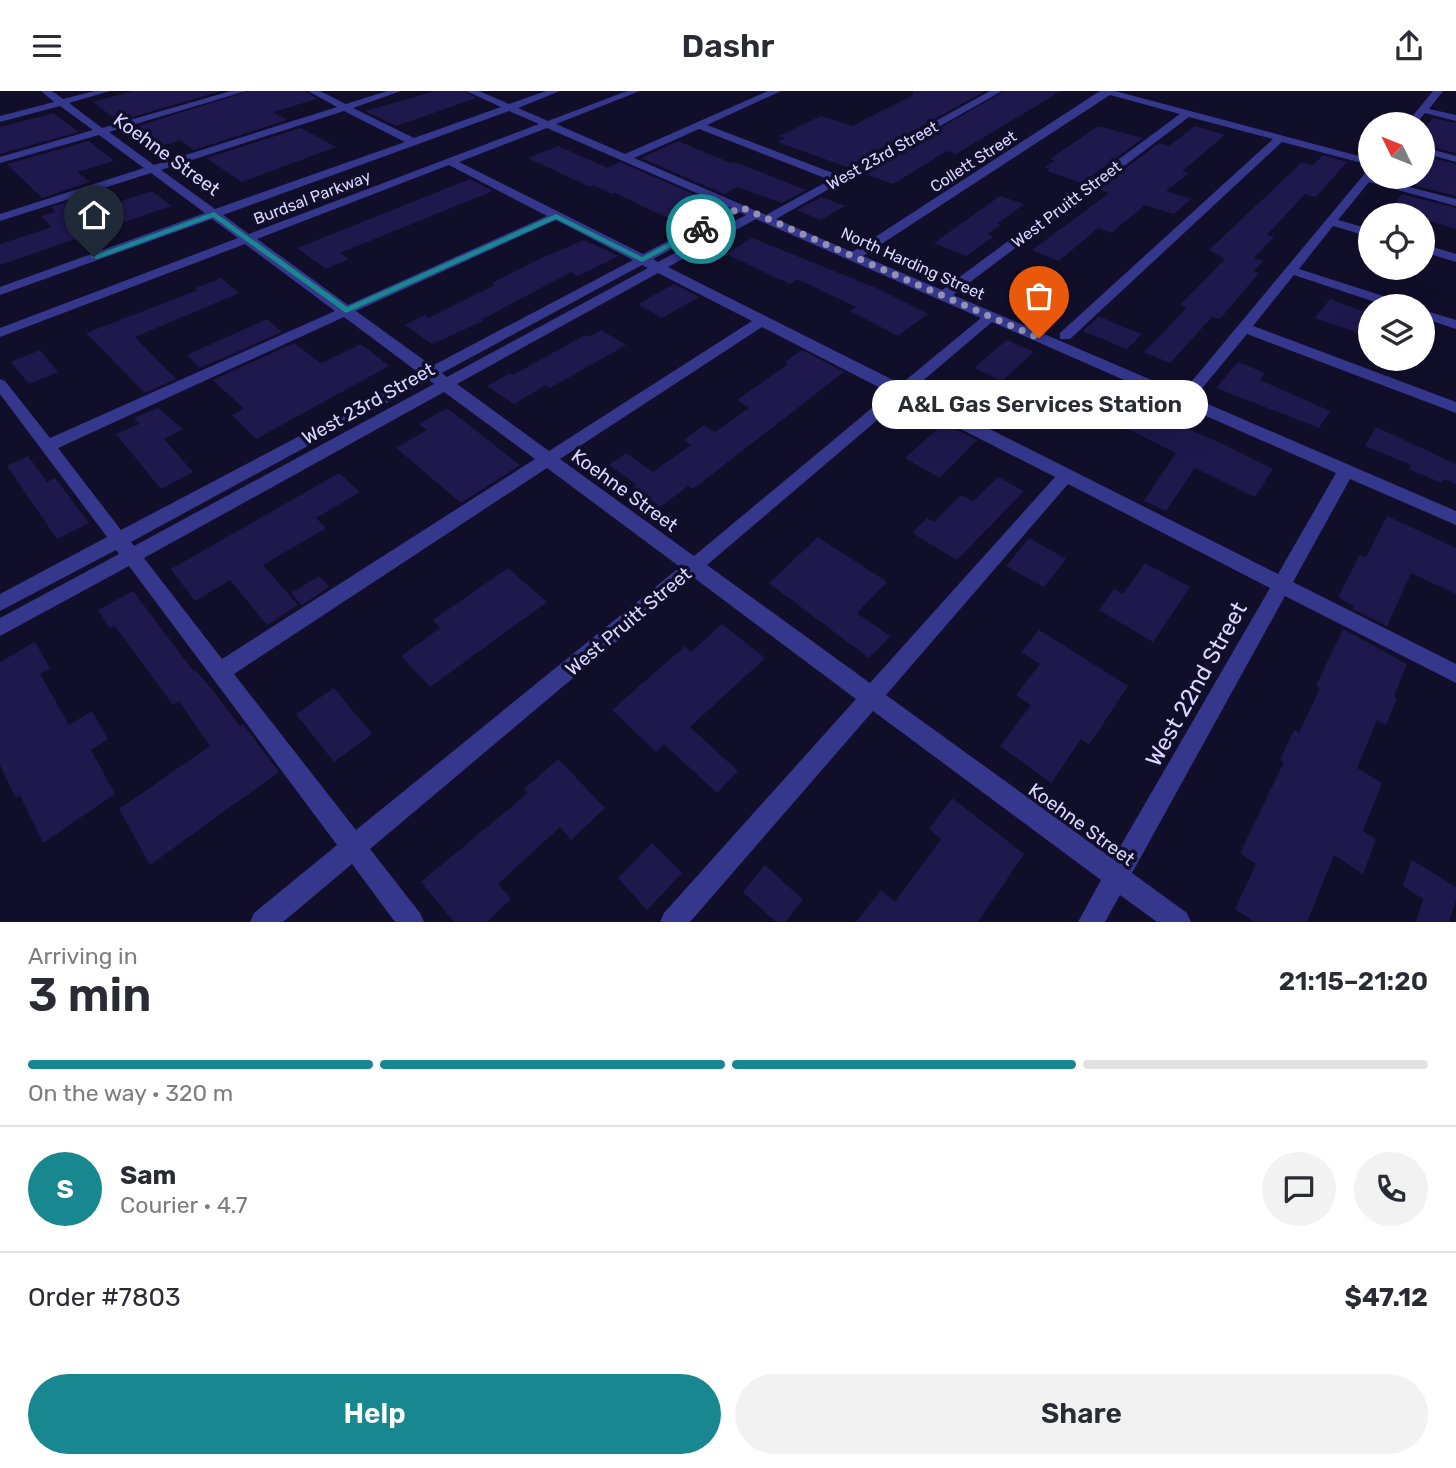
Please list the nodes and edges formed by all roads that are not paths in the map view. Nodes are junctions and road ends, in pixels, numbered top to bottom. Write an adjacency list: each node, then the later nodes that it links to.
1 (81, 91): 14 (street)
2 (105, 91): 14 (street)
3 (241, 91): 24 (street)
4 (313, 91): 15 (street)
5 (372, 91): 15 (street)
6 (396, 91): 15 (street)
7 (471, 91): 16 (street, North Harding Street)
8 (555, 91): 16 (street, Burdsal Parkway)
9 (635, 91): 22 (street, Burdsal Parkway)
10 (997, 91): 34 (street, West 23rd Street)
11 (1107, 91): 19 (street); 48 (street, Collett Street)
12 (1438, 91): 17 (street)
13 (770, 92): 23 (street)
14 (54, 97): 18 (street); 20 (street); 24 (street, Koehne Street)
15 (341, 105): 26 (street); 33 (street)
16 (509, 108): 22 (street, North Harding Street); 26 (street, Burdsal Parkway)
17 (1423, 110): 21 (street)
18 (0, 112)
19 (1188, 113): 25 (street); 55 (street, West Pruitt Street)
20 (0, 118)
21 (1456, 118)
22 (547, 124): 28 (street, North Harding Street); 32 (street, Burdsal Parkway)
23 (700, 126): 28 (street); 34 (street)
24 (100, 131): 31 (street); 33 (street, Koehne Street)
25 (1280, 138): 29 (street); 63 (street)
26 (414, 142): 40 (street, Burdsal Parkway)
27 (1435, 153): 30 (street)
28 (625, 158): 38 (street, North Harding Street)
29 (1358, 159)
30 (1456, 159)
31 (0, 160)
32 (449, 161): 41 (street); 46 (street, Burdsal Parkway)
33 (147, 166): 39 (street); 40 (street, Koehne Street); 43 (street)
34 (838, 179): 42 (street, West 23rd Street)
35 (1358, 188): 44 (street)
36 (1410, 189): 37 (street)
37 (1456, 203)
38 (741, 207): 42 (street, North Harding Street); 50 (street, West 23rd Street)
39 (0, 208)
40 (214, 214): 46 (street, Koehne Street); 53 (street, Burdsal Parkway)
41 (556, 216): 50 (street); 56 (street)
42 (762, 216): 48 (street, North Harding Street); 51 (street, West 23rd Street)
43 (0, 218)
44 (1331, 222): 45 (street); 52 (street)
45 (1358, 230)
46 (247, 239): 56 (street, Koehne Street); 62 (street, Burdsal Parkway)
47 (1435, 252): 49 (street)
48 (854, 256): 55 (street, North Harding Street)
49 (1456, 258)
50 (642, 260): 51 (street); 64 (street, West 23rd Street)
51 (658, 268): 59 (street); 66 (street, West 23rd Street)
52 (1292, 270): 54 (street); 61 (street)
53 (0, 291)
54 (1363, 294)
55 (943, 296): 57 (street, North Harding Street)
56 (346, 310): 64 (street, Koehne Street); 70 (street)
57 (990, 317): 67 (street, West Pruitt Street); 68 (street, North Harding Street)
58 (1435, 318): 60 (street)
59 (763, 320): 67 (street); 71 (street)
60 (1456, 325)
61 (1244, 328): 68 (street); 69 (street)
62 (0, 333)
63 (1065, 336)
64 (431, 373): 66 (street, Koehne Street); 75 (street, West 23rd Street)
65 (0, 384): 70 (street)
66 (446, 384): 71 (street, Koehne Street); 75 (street, West 23rd Street)
67 (901, 392): 73 (street); 76 (street, West Pruitt Street)
68 (1184, 401): 72 (street, North Harding Street)
69 (1456, 408)
70 (47, 446): 75 (street)
71 (549, 460): 76 (street, Koehne Street); 80 (street)
72 (1346, 471): 74 (street, North Harding Street); 77 (street, West 22nd Street)
73 (1066, 476): 77 (street); 82 (street)
74 (1456, 518)
75 (126, 548): 78 (street, West 23rd Street); 79 (street, West 23rd Street); 80 (street)
76 (694, 566): 82 (street, Koehne Street); 83 (street, West Pruitt Street)
77 (1282, 585): 81 (street); 84 (street, West 22nd Street)
78 (0, 603)
79 (0, 628)
80 (221, 671): 83 (street)
81 (1456, 674)
82 (872, 696): 84 (street, Koehne Street); 87 (street)
83 (355, 846): 85 (street, West Pruitt Street); 86 (street)
84 (1117, 876): 88 (street, West 22nd Street); 89 (street, Koehne Street)
85 (262, 922)
86 (411, 922)
87 (673, 922)
88 (1091, 922)
89 (1178, 922)

